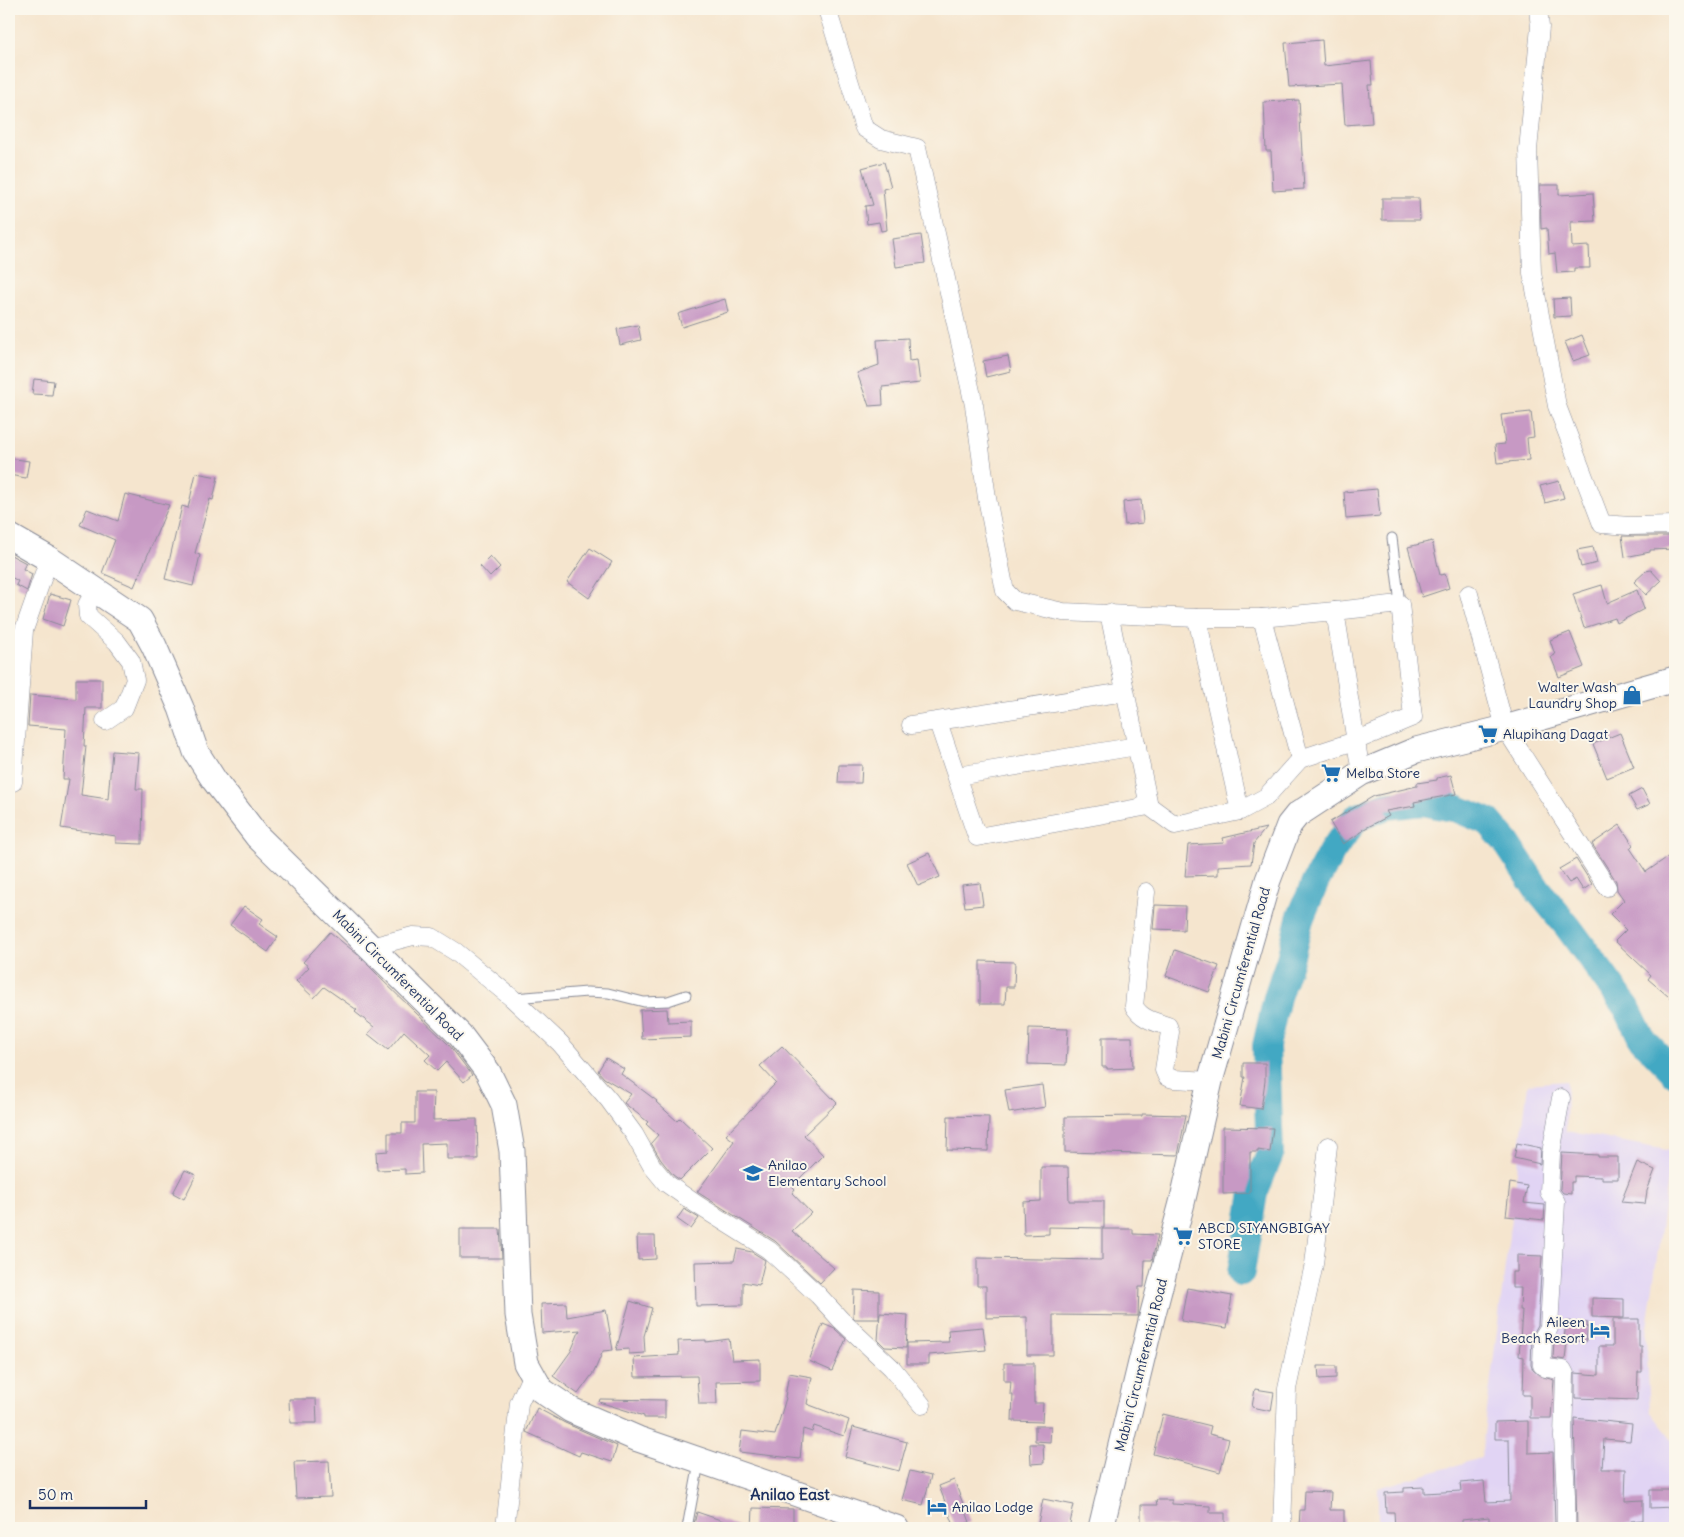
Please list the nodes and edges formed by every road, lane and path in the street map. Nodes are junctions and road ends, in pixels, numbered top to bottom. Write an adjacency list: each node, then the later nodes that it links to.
1 (828, 9): 11 (street)
2 (1538, 9): 3 (street)
3 (1675, 526)
4 (9, 536): 6 (main road, Mabini Circumferential Road)
5 (1392, 538): 9 (lane)
6 (49, 559): 7 (main road, Mabini Circumferential Road); 25 (street)
7 (96, 590): 16 (street); 30 (main road, Mabini Circumferential Road)
8 (1469, 594): 19 (street)
9 (1400, 604): 10 (street); 20 (street)
10 (1335, 611): 13 (street); 20 (street)
11 (1109, 613): 12 (street); 15 (street)
12 (1197, 618): 13 (street); 27 (street)
13 (1262, 618): 22 (street)
14 (1675, 679): 19 (main road, Mabini Circumferential Road)
15 (1125, 692): 17 (street); 21 (street)
16 (105, 721)
17 (938, 722): 18 (street); 24 (street)
18 (911, 725)
19 (1505, 728): 23 (main road, Mabini Circumferential Road); 28 (street)
20 (1356, 741): 22 (street); 23 (street)
21 (1137, 746): 24 (street); 26 (street)
22 (1300, 759): 27 (street)
23 (1361, 773): 33 (main road, Mabini Circumferential Road)
24 (957, 776): 26 (street)
25 (13, 782)
26 (1149, 806): 27 (street)
27 (1240, 811)
28 (1607, 887)
29 (1146, 892): 33 (street)
30 (370, 947): 32 (street); 36 (main road, Mabini Circumferential Road)
31 (686, 995): 32 (lane)
32 (512, 998): 37 (street)
33 (1210, 1081): 42 (main road, Mabini Circumferential Road)
34 (1560, 1098): 44 (street)
35 (1328, 1146): 43 (street)
36 (532, 1374): 38 (main road, Mabini Circumferential Road); 39 (street)
37 (922, 1405)
38 (700, 1460): 40 (lane); 41 (main road, Mabini Circumferential Road)
39 (505, 1528)
40 (687, 1528)
41 (896, 1528)
42 (1101, 1528)
43 (1282, 1528)
44 (1566, 1528)

